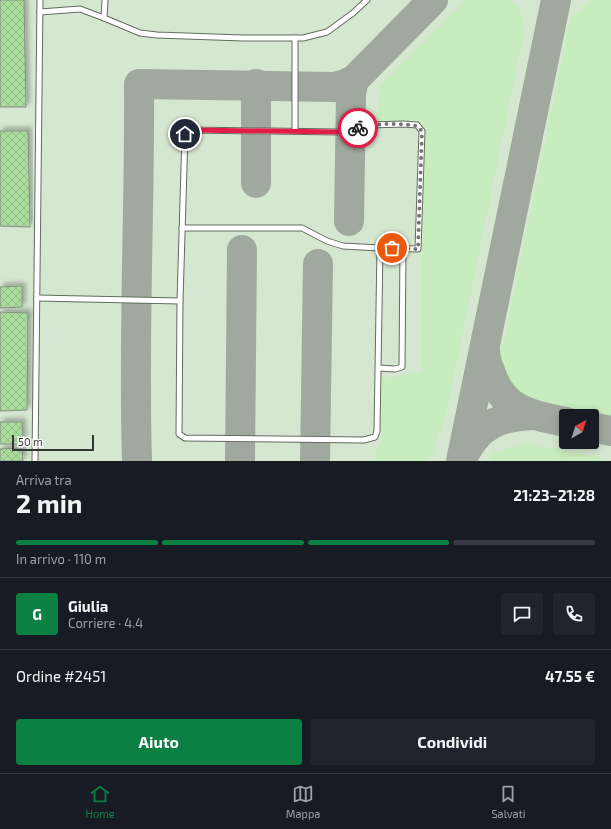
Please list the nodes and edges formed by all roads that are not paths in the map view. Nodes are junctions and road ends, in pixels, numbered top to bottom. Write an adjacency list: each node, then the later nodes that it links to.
1 (40, 0): 4 (lane)
2 (104, 0): 5 (lane)
3 (367, 0): 6 (lane)
4 (40, 12): 5 (lane); 11 (lane)
5 (104, 18): 6 (lane)
6 (296, 38): 7 (lane)
7 (295, 131): 8 (lane); 10 (lane)
8 (182, 228): 9 (lane); 12 (lane)
9 (380, 248): 10 (lane); 13 (lane)
10 (403, 248): 13 (lane)
11 (37, 298): 12 (lane); 14 (lane)
12 (180, 301): 13 (lane)
13 (379, 368)
14 (35, 461)

